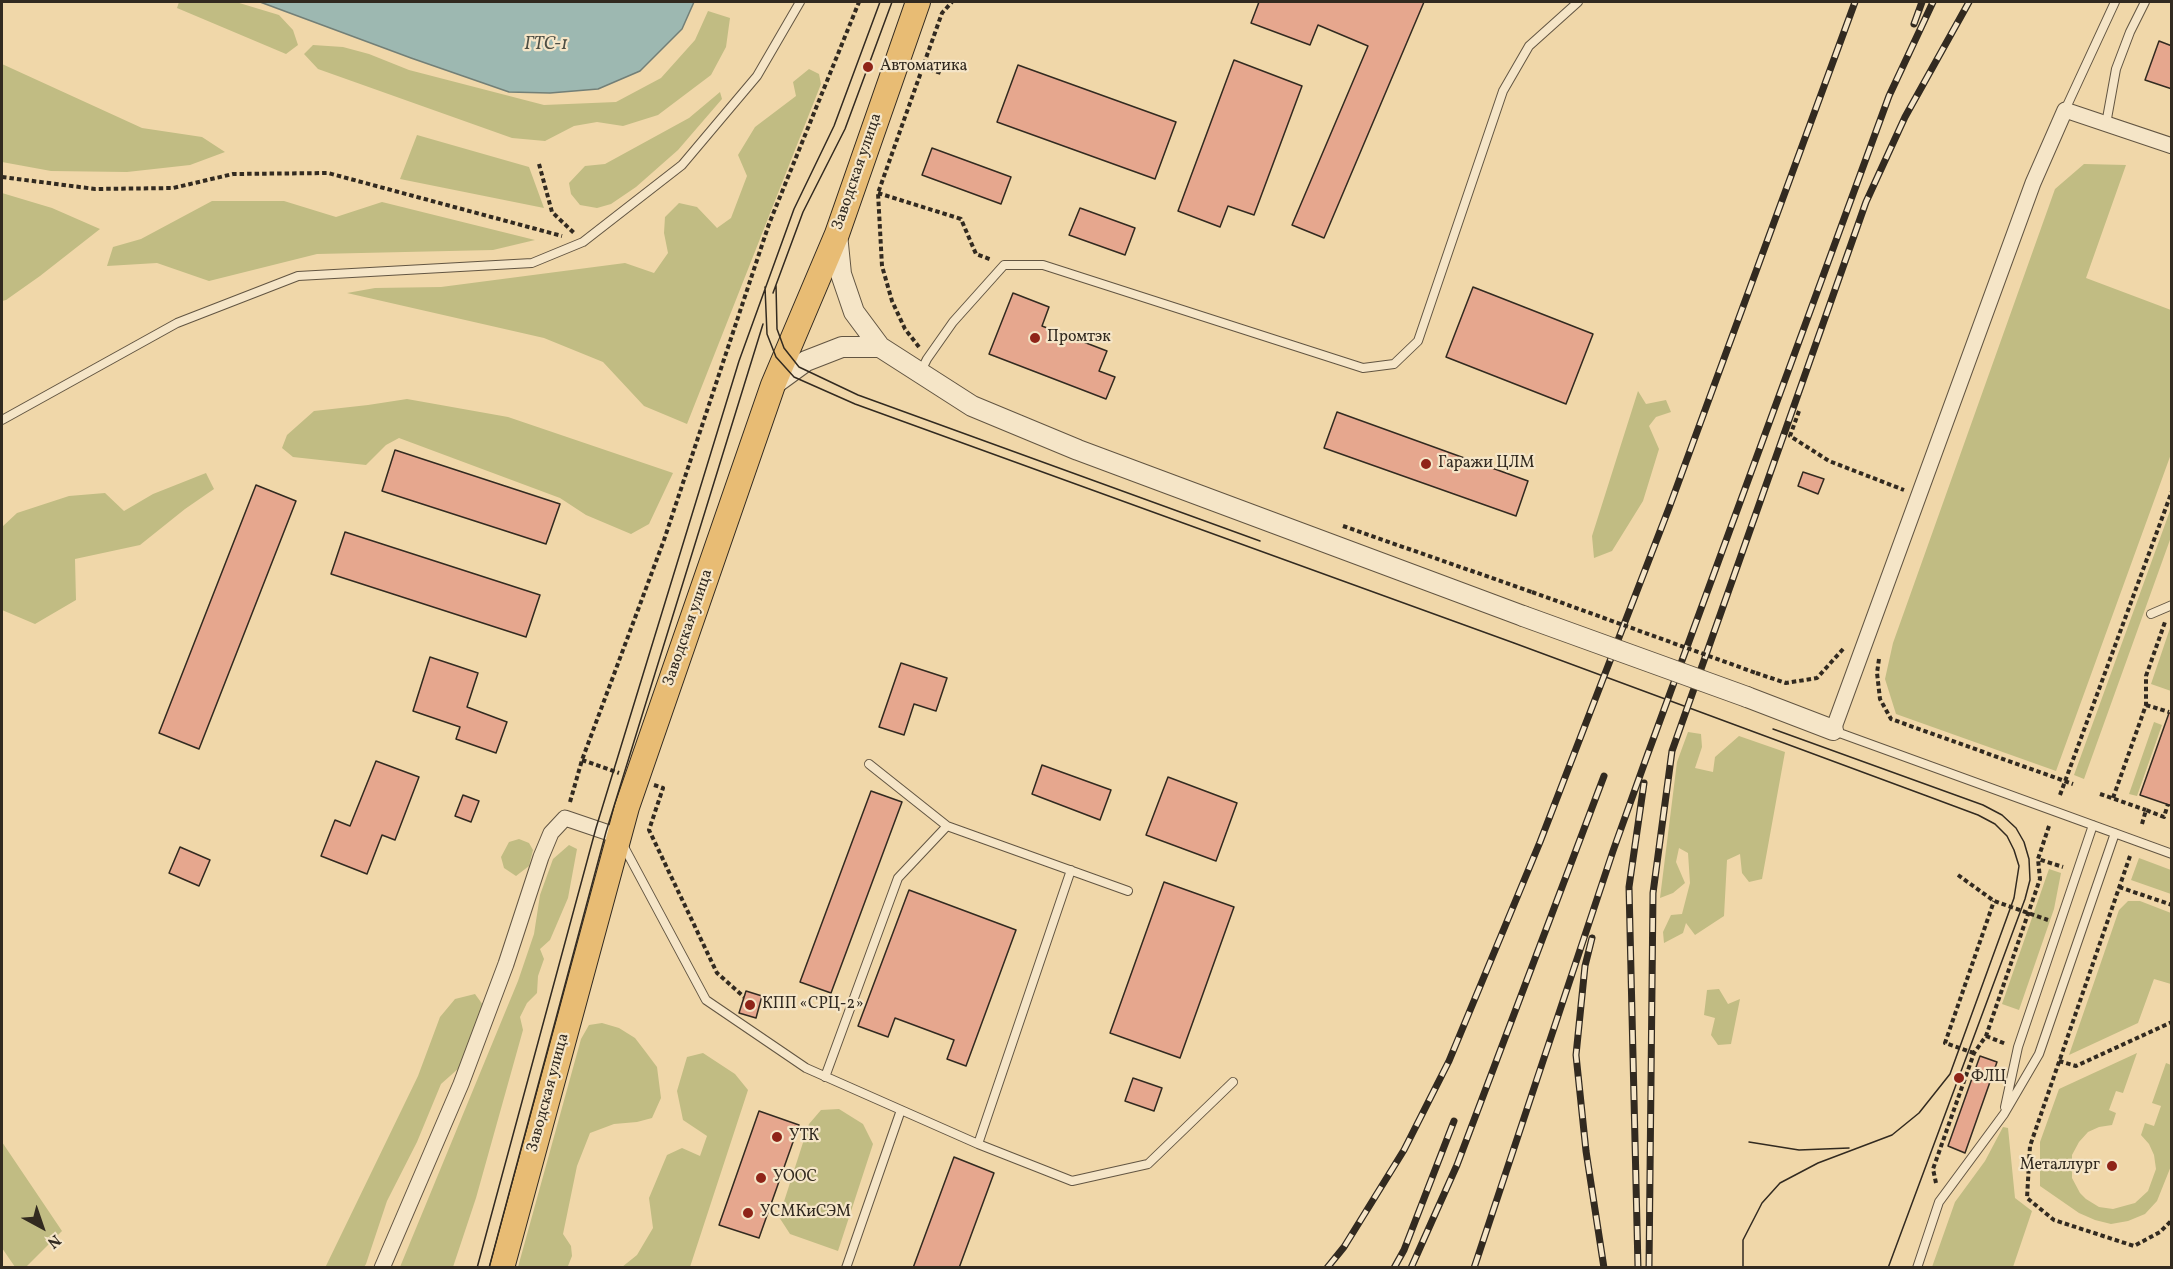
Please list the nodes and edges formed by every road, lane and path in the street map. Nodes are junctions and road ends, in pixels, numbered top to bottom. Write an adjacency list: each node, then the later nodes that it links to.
1 (800, 2): 17 (lane)
2 (859, 2): 34 (path)
3 (918, 2): 16 (main road, Заводская улица)
4 (952, 2): 8 (path)
5 (1578, 2): 18 (lane)
6 (2115, 2): 10 (lane)
7 (2145, 2): 11 (lane)
8 (922, 67): 9 (path); 15 (path)
9 (941, 73)
10 (2065, 110): 11 (street); 33 (street)
11 (2106, 124): 12 (street)
12 (2172, 146)
13 (539, 164): 17 (path)
14 (2, 177): 17 (path)
15 (878, 193): 18 (path); 20 (path)
16 (837, 234): 19 (street); 21 (main road, Заводская улица)
17 (583, 242): 23 (lane)
18 (1004, 265): 20 (lane)
19 (880, 347): 20 (street); 21 (street)
20 (924, 366): 33 (street, bridge)
21 (773, 385): 36 (main road, Заводская улица)
22 (1799, 411): 24 (path)
23 (2, 420)
24 (1903, 490)
25 (2172, 491): 37 (path)
26 (1332, 522): 29 (path, bridge)
27 (2171, 605): 28 (lane); 31 (path)
28 (2151, 614)
29 (1846, 646)
30 (1879, 659): 37 (path)
31 (2146, 705): 32 (path); 41 (path)
32 (2169, 712)
33 (1833, 730): 46 (lane)
34 (582, 760): 36 (path); 44 (path)
35 (870, 764): 47 (lane)
36 (637, 779): 50 (main road, Заводская улица); 63 (path)
37 (2065, 782): 38 (path); 40 (path)
38 (2073, 784)
39 (2100, 794): 41 (path)
40 (2061, 795)
41 (2113, 798): 43 (path)
42 (2168, 804): 43 (path)
43 (2146, 810): 45 (path)
44 (565, 819): 50 (street); 76 (street)
45 (2142, 824)
46 (2093, 825): 49 (lane); 72 (lane)
47 (947, 826): 55 (lane); 69 (lane)
48 (2049, 826): 53 (path)
49 (2115, 833): 51 (lane); 72 (lane)
50 (618, 836): 69 (lane); 77 (main road, Заводская улица)
51 (2172, 854)
52 (2130, 856): 57 (path)
53 (2038, 859): 54 (path); 61 (path)
54 (2062, 867)
55 (1071, 870): 58 (lane); 73 (lane)
56 (1958, 875): 59 (path)
57 (2120, 887): 60 (path); 68 (path)
58 (1128, 891)
59 (1994, 901): 61 (path); 67 (path)
60 (2172, 905)
61 (2029, 913): 62 (path); 65 (path)
62 (2048, 920)
63 (744, 997)
64 (2172, 1022): 68 (path)
65 (1986, 1036): 66 (path); 67 (path)
66 (2006, 1044)
67 (1974, 1053): 74 (path)
68 (2059, 1061): 75 (path)
69 (825, 1077): 71 (lane)
70 (1233, 1082): 73 (lane)
71 (900, 1110): 73 (lane); 78 (lane)
72 (2004, 1114): 74 (lane)
73 (978, 1144)
74 (1939, 1202): 79 (lane)
75 (2172, 1220)
76 (382, 1268)
77 (502, 1268)
78 (846, 1268)
79 (1917, 1268)

